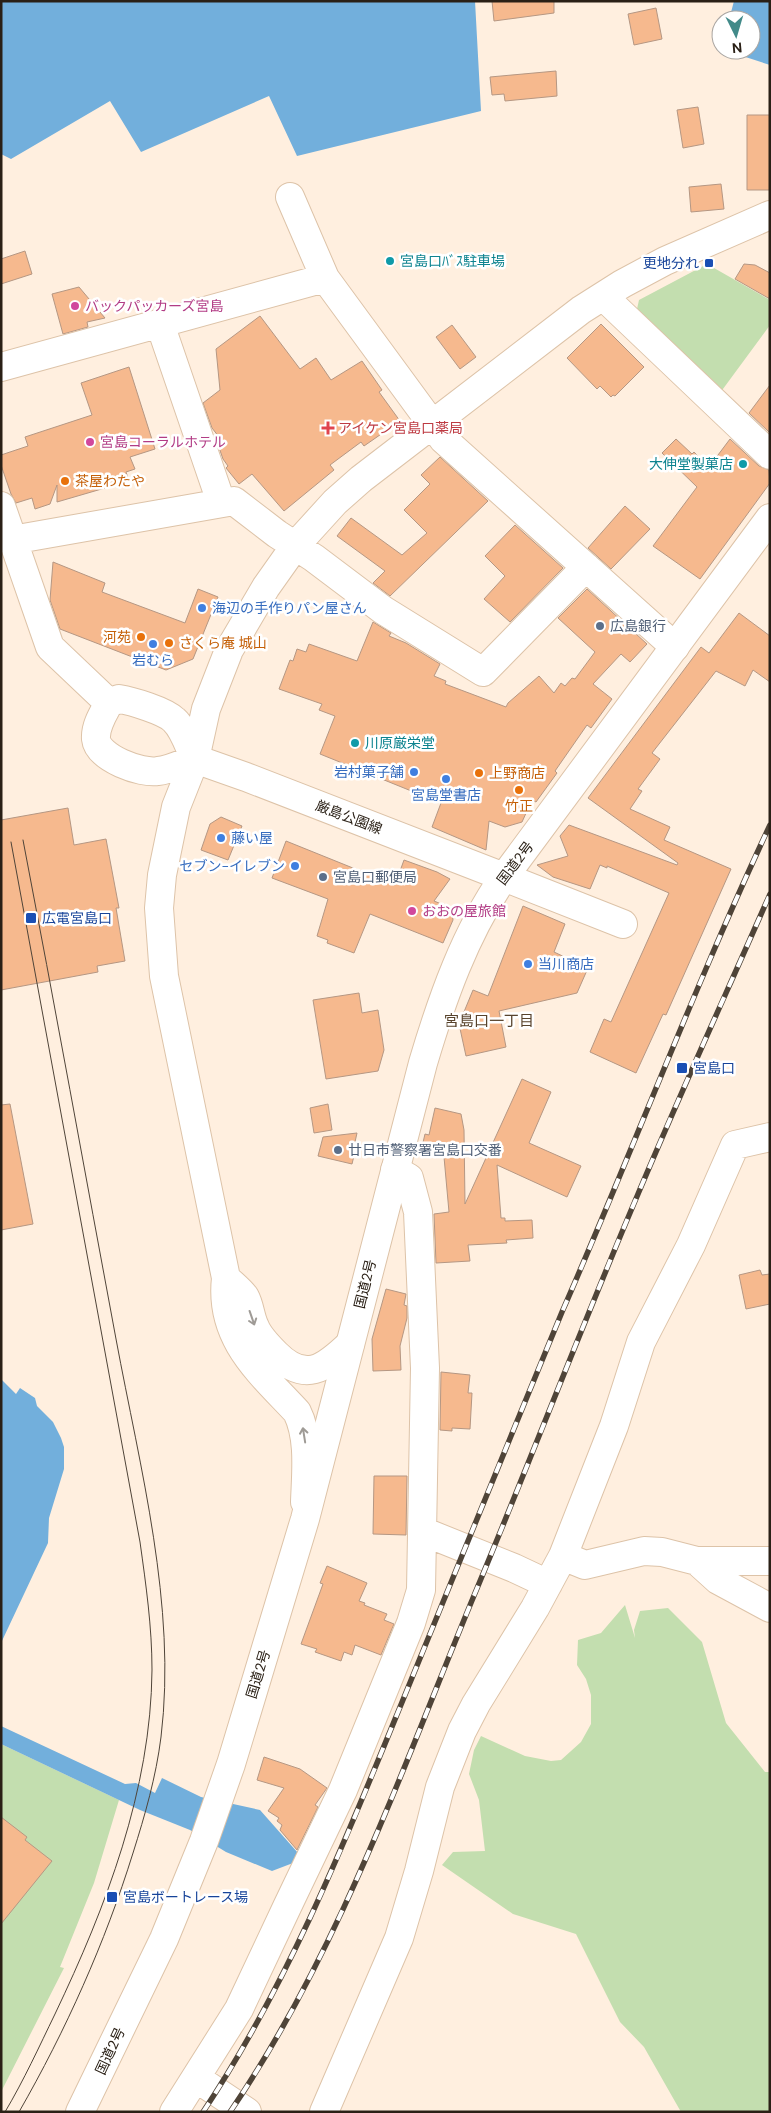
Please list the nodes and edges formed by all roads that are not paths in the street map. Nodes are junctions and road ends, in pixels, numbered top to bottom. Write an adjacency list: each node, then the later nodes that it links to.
1 (290, 197): 3 (main road)
2 (770, 215): 4 (main road)
3 (325, 278): 5 (main road); 7 (main road)
4 (604, 296): 7 (main road); 8 (main road)
5 (160, 324): 6 (main road); 9 (main road)
6 (1, 367)
7 (432, 424): 13 (main road); 14 (main road)
8 (770, 455)
9 (221, 502): 12 (main road); 13 (main road)
10 (1, 506): 12 (main road)
11 (770, 518): 15 (main road, 国道2号)
12 (12, 540): 16 (main road)
13 (295, 546): 14 (main road); 17 (main road)
14 (586, 567): 15 (main road)
15 (675, 646): 18 (main road, 国道2号)
16 (109, 703): 17 (main road); 17 (main road)
17 (195, 759): 18 (main road, 厳島公園線); 22 (main road)
18 (504, 877): 19 (main road, 厳島公園線); 21 (main road, 国道2号)
19 (623, 924)
20 (770, 1137): 26 (main road)
21 (395, 1170): 23 (main road, 国道2号); 25 (main road)
22 (226, 1278): 23 (main road, one-way to 23); 24 (main road, one-way to 22)
23 (350, 1344): 24 (main road, 国道2号)
24 (304, 1518): 32 (main road, 国道2号)
25 (422, 1531): 29 (main road); 31 (main road)
26 (563, 1556): 27 (main road); 29 (main road)
27 (697, 1561): 28 (main road); 30 (main road)
28 (770, 1561)
29 (548, 1584): 35 (main road)
30 (770, 1608)
31 (196, 2078): 33 (main road); 34 (main road)
32 (80, 2112)
33 (174, 2112)
34 (247, 2112)
35 (324, 2112)

